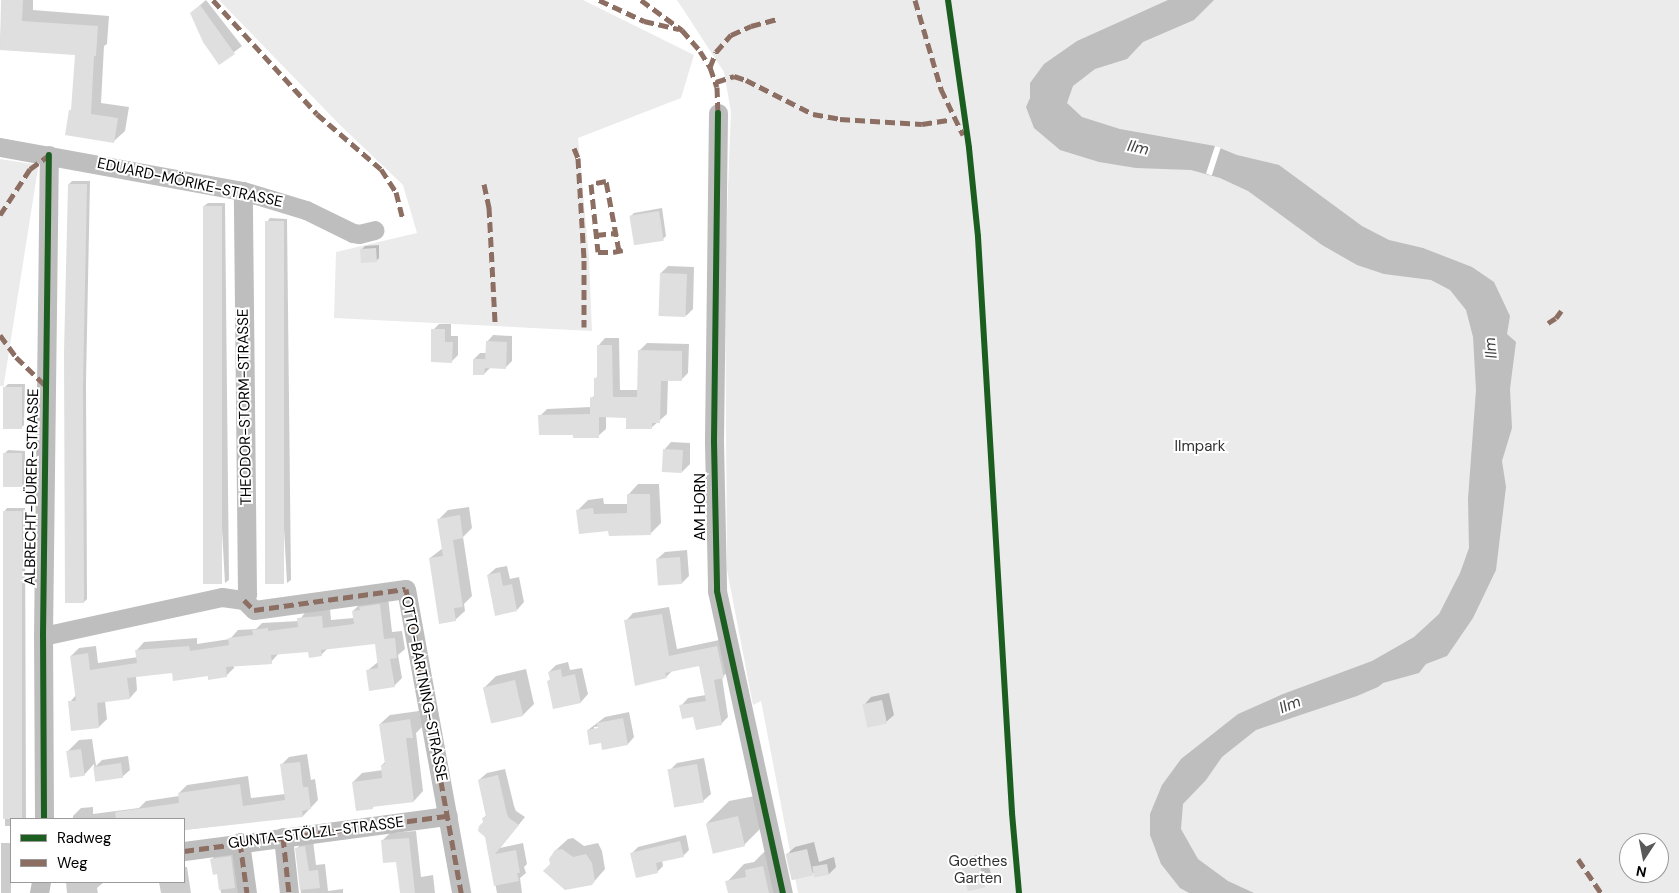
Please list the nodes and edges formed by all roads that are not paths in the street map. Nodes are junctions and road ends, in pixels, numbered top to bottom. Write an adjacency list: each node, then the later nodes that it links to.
1 (718, 113): 16 (street, AM HORN)
2 (0, 147): 3 (street, EDUARD-MÖRIKE-STRASSE)
3 (49, 155): 4 (street, EDUARD-MÖRIKE-STRASSE); 7 (street, ALBRECHT-DÜRER-STRASSE)
4 (243, 191): 5 (street, EDUARD-MÖRIKE-STRASSE); 6 (street, THEODOR-STORM-STRASSE)
5 (375, 230)
6 (244, 600): 7 (street); 8 (street, OTTO-BARTNING-STRASSE)
7 (43, 636): 9 (street, ALBRECHT-DÜRER-STRASSE)
8 (448, 816): 10 (street, GUNTA-STÖLZL-STRASSE); 15 (street, OTTO-BARTNING-STRASSE)
9 (44, 818)
10 (283, 837): 11 (street, GUNTA-STÖLZL-STRASSE); 14 (street)
11 (240, 842): 12 (street, GUNTA-STÖLZL-STRASSE); 13 (street)
12 (185, 850)
13 (247, 893)
14 (290, 893)
15 (461, 893)
16 (783, 893)

